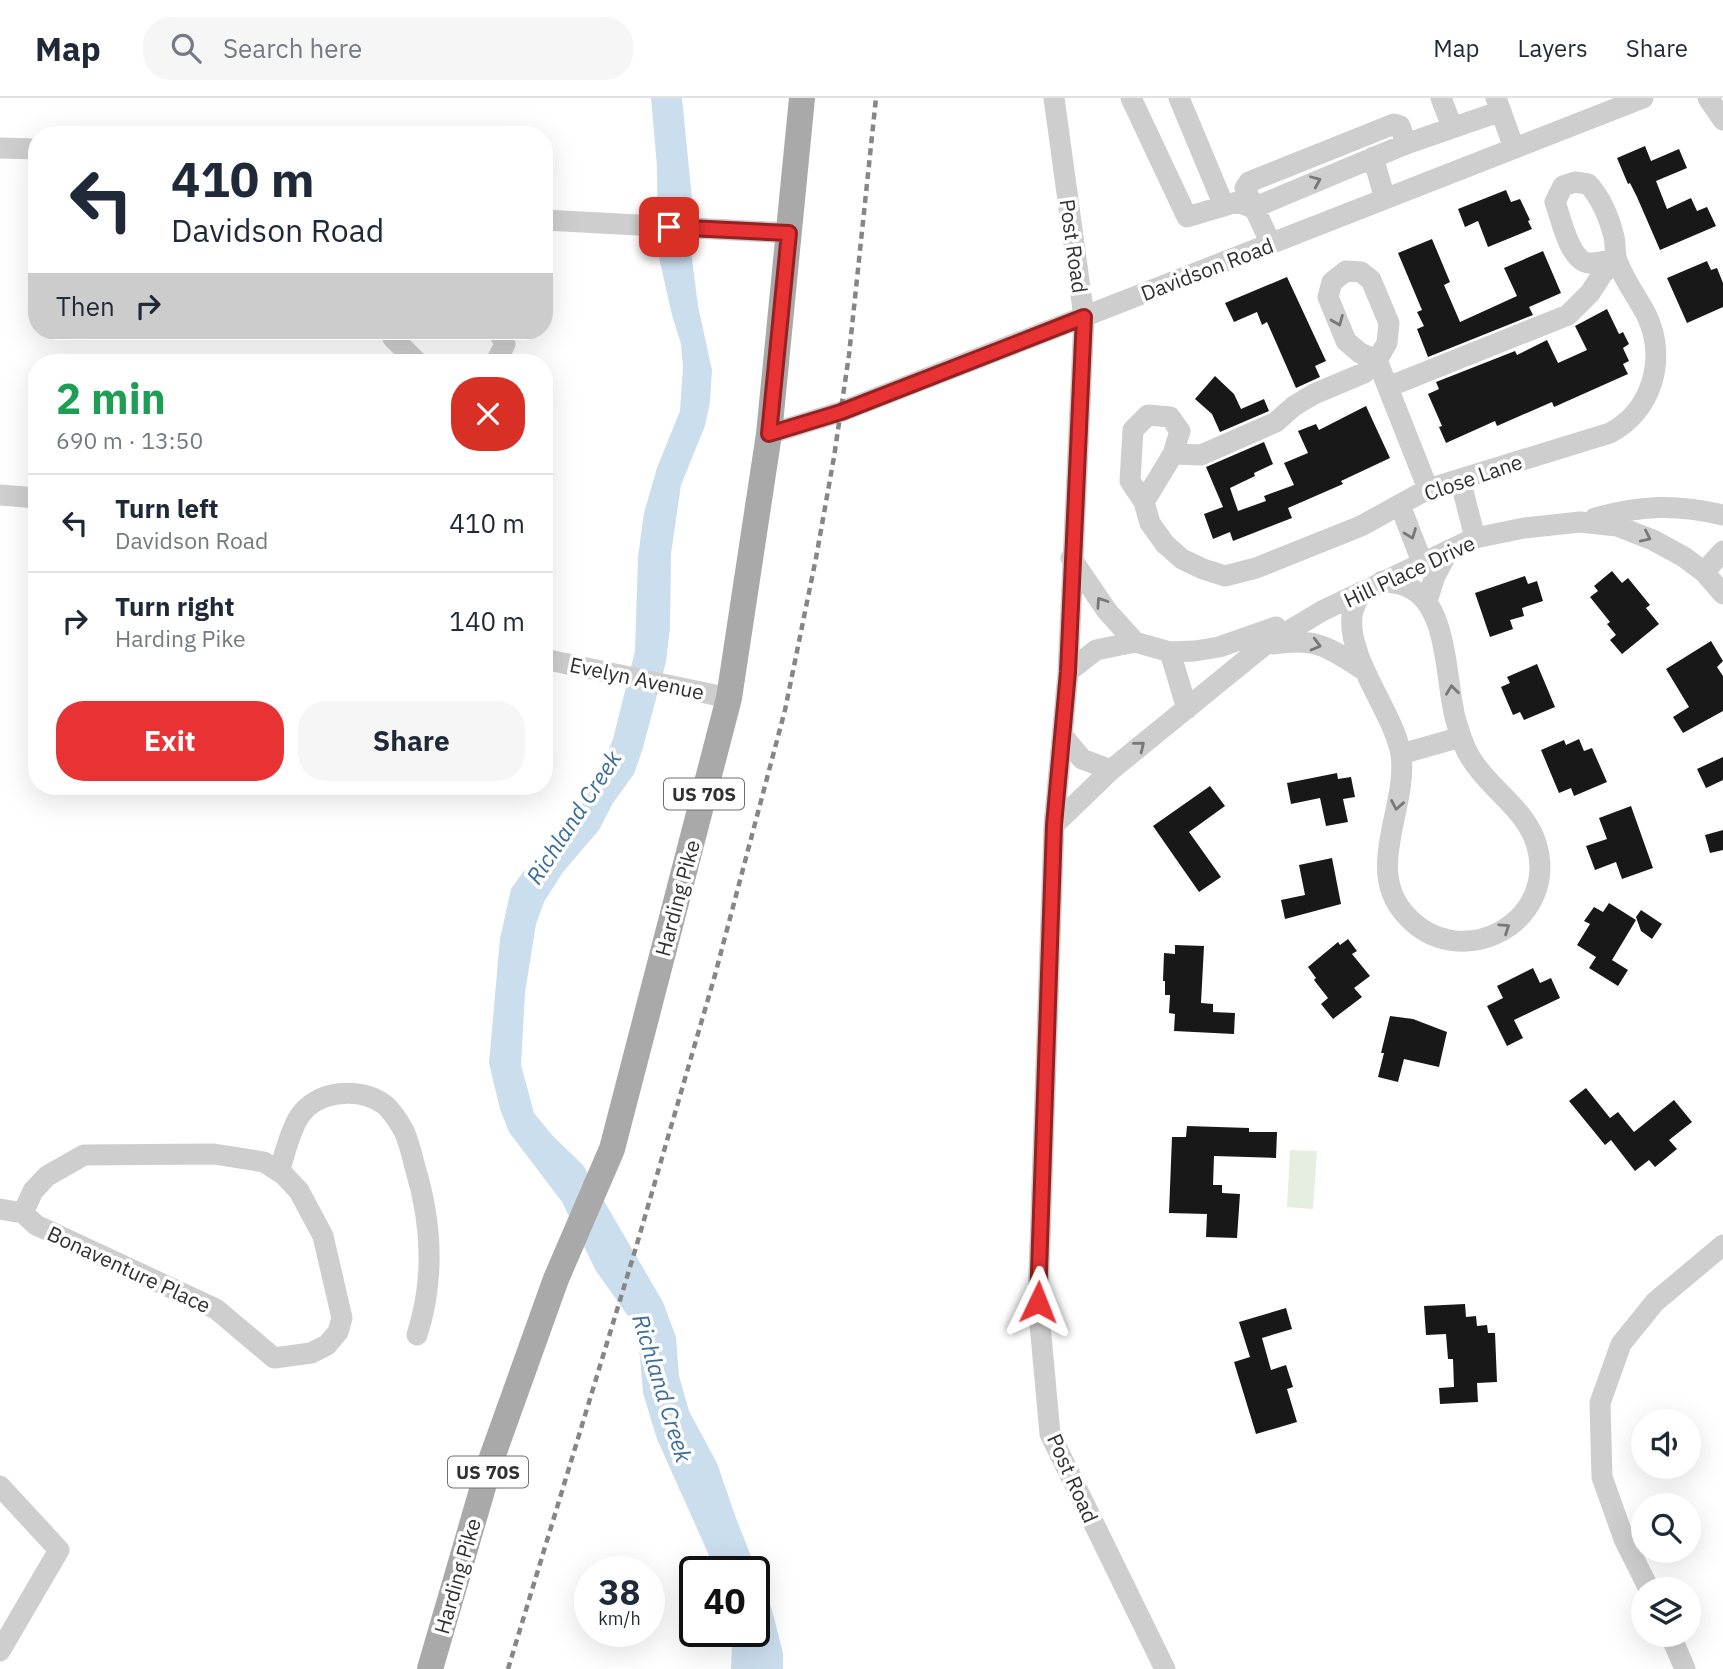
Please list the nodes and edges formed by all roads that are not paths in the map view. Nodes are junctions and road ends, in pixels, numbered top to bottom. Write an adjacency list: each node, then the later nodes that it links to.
1 (802, 98): 20 (main road, Harding Pike / US 70S)
2 (1054, 98): 22 (street, Post Road)
3 (1131, 98): 17 (street)
4 (1179, 98): 17 (street)
5 (1441, 98): 10 (street)
6 (1643, 98): 13 (street, Davidson Road)
7 (1708, 98): 9 (street)
8 (1498, 105): 10 (street); 13 (street)
9 (1723, 120)
10 (1452, 127): 11 (street)
11 (1406, 144): 15 (street); 18 (street)
12 (0, 148): 14 (street)
13 (1514, 148): 16 (street, Davidson Road)
14 (28, 149)
15 (1373, 157): 16 (street); 18 (street, one-way to 15)
16 (1385, 199): 21 (street, Davidson Road)
17 (1224, 206): 18 (street)
18 (1253, 208): 21 (street)
19 (553, 220): 20 (street)
20 (789, 233): 26 (main road, Harding Pike / US 70S)
21 (1270, 244): 22 (street, Davidson Road)
22 (1084, 317): 26 (street, Davidson Road); 39 (street, Post Road)
23 (395, 340): 24 (street)
24 (409, 354)
25 (1388, 387): 27 (street); 28 (street, Close Lane); 29 (street)
26 (769, 434): 53 (main road, Harding Pike / US 70S)
27 (1173, 454): 32 (street, Close Lane); 32 (street, Close Lane)
28 (1460, 479): 29 (street, Close Lane); 36 (street)
29 (1428, 489): 33 (street, Close Lane)
30 (0, 495): 31 (street)
31 (28, 497)
32 (1144, 502): 33 (street, Close Lane)
33 (1400, 505): 40 (street, one-way to 40)
34 (1723, 515): 35 (street, Hill Place Drive)
35 (1580, 522): 36 (street, Hill Place Drive); 41 (street, Hill Place Drive, one-way to 41)
36 (1475, 538): 37 (street, Hill Place Drive)
37 (1449, 550): 40 (street, Hill Place Drive); 45 (street)
38 (1723, 551): 41 (street)
39 (1072, 558): 47 (street, one-way to 39); 52 (street, Post Road)
40 (1422, 562): 42 (street, Hill Place Drive)
41 (1704, 572): 44 (street, Hill Place Drive)
42 (1382, 582): 43 (street, Hill Place Drive); 45 (street)
43 (1361, 592): 46 (street, Hill Place Drive); 51 (street)
44 (1723, 594)
45 (1427, 601): 56 (street, one-way to 45)
46 (1322, 611): 48 (street, Hill Place Drive); 49 (street, Hill Place Drive)
47 (1135, 642): 49 (street, Hill Place Drive); 52 (street, Hill Place Drive)
48 (1262, 647): 51 (street, one-way to 51); 54 (street, Hill Place Drive)
49 (1170, 652): 54 (street)
50 (553, 661): 53 (street, Evelyn Avenue)
51 (1365, 671): 57 (street)
52 (1068, 672): 55 (street, Post Road)
53 (729, 698): 69 (main road, Harding Pike / US 70S)
54 (1186, 709): 58 (street, Hill Place Drive, one-way to 54)
55 (1062, 735): 58 (street); 59 (street, Post Road)
56 (1461, 737): 57 (street); 57 (street, one-way to 56)
57 (1401, 754)
58 (1111, 770): 59 (street, Hill Place Drive)
59 (1054, 825): 70 (street, Post Road)
60 (279, 1172): 62 (street, Bonaventure Place); 62 (street, Bonaventure Place); 64 (street)
61 (0, 1209): 62 (street, Bonaventure Place)
62 (23, 1213)
63 (1723, 1245): 66 (street)
64 (417, 1335)
65 (0, 1486): 68 (street)
66 (1643, 1577)
67 (1676, 1647): 71 (street)
68 (0, 1651)
69 (430, 1669)
70 (1164, 1669)
71 (1685, 1669)

